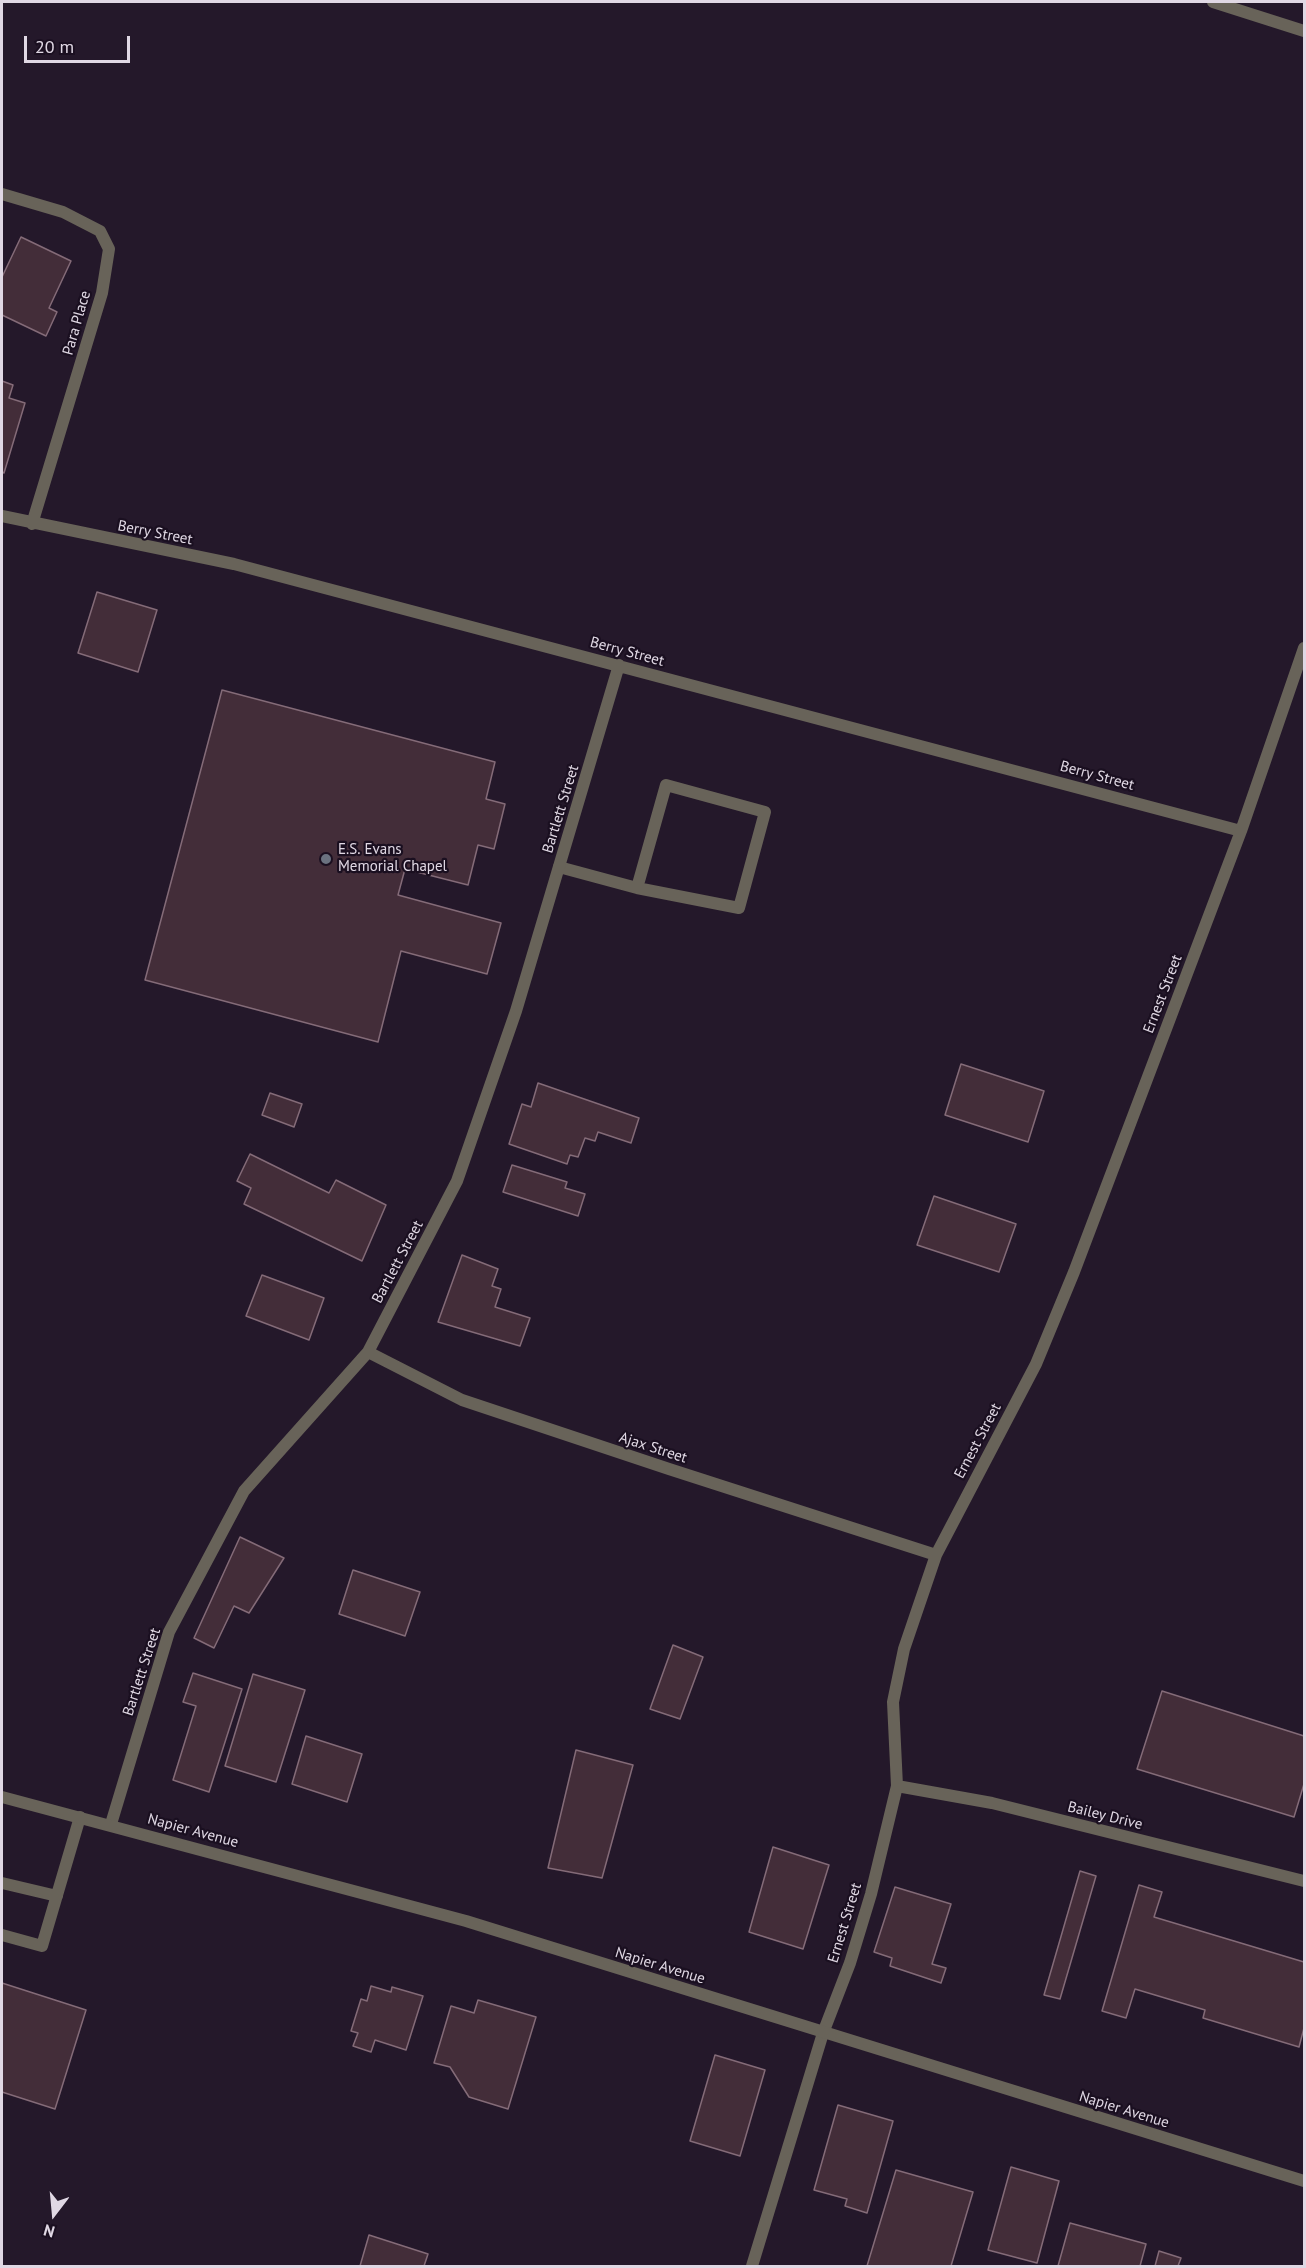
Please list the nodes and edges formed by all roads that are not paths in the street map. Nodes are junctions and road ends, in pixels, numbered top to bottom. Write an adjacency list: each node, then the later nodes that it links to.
1 (1213, 2): 2 (street)
2 (1305, 31)
3 (2, 194): 5 (street, Para Place)
4 (2, 516): 5 (street, Berry Street)
5 (32, 524): 7 (street, Berry Street)
6 (1305, 648): 8 (street, Ernest Street)
7 (619, 665): 8 (street, Berry Street); 9 (street, Bartlett Street)
8 (1241, 831): 12 (street, Ernest Street)
9 (559, 867): 10 (street); 11 (street, Bartlett Street)
10 (637, 888): 10 (street)
11 (368, 1352): 12 (street, Ajax Street); 16 (street, Bartlett Street)
12 (936, 1555): 13 (street, Ernest Street)
13 (897, 1786): 17 (street, Bailey Drive); 21 (street, Ernest Street)
14 (2, 1797): 15 (street, Napier Avenue)
15 (80, 1817): 16 (street, Napier Avenue); 19 (street)
16 (111, 1824): 21 (street, Napier Avenue)
17 (1305, 1881)
18 (2, 1883): 19 (street)
19 (57, 1896): 20 (street)
20 (2, 1935)
21 (823, 2033): 22 (street, Napier Avenue); 23 (street, Ernest Street)
22 (1305, 2181)
23 (752, 2266)

